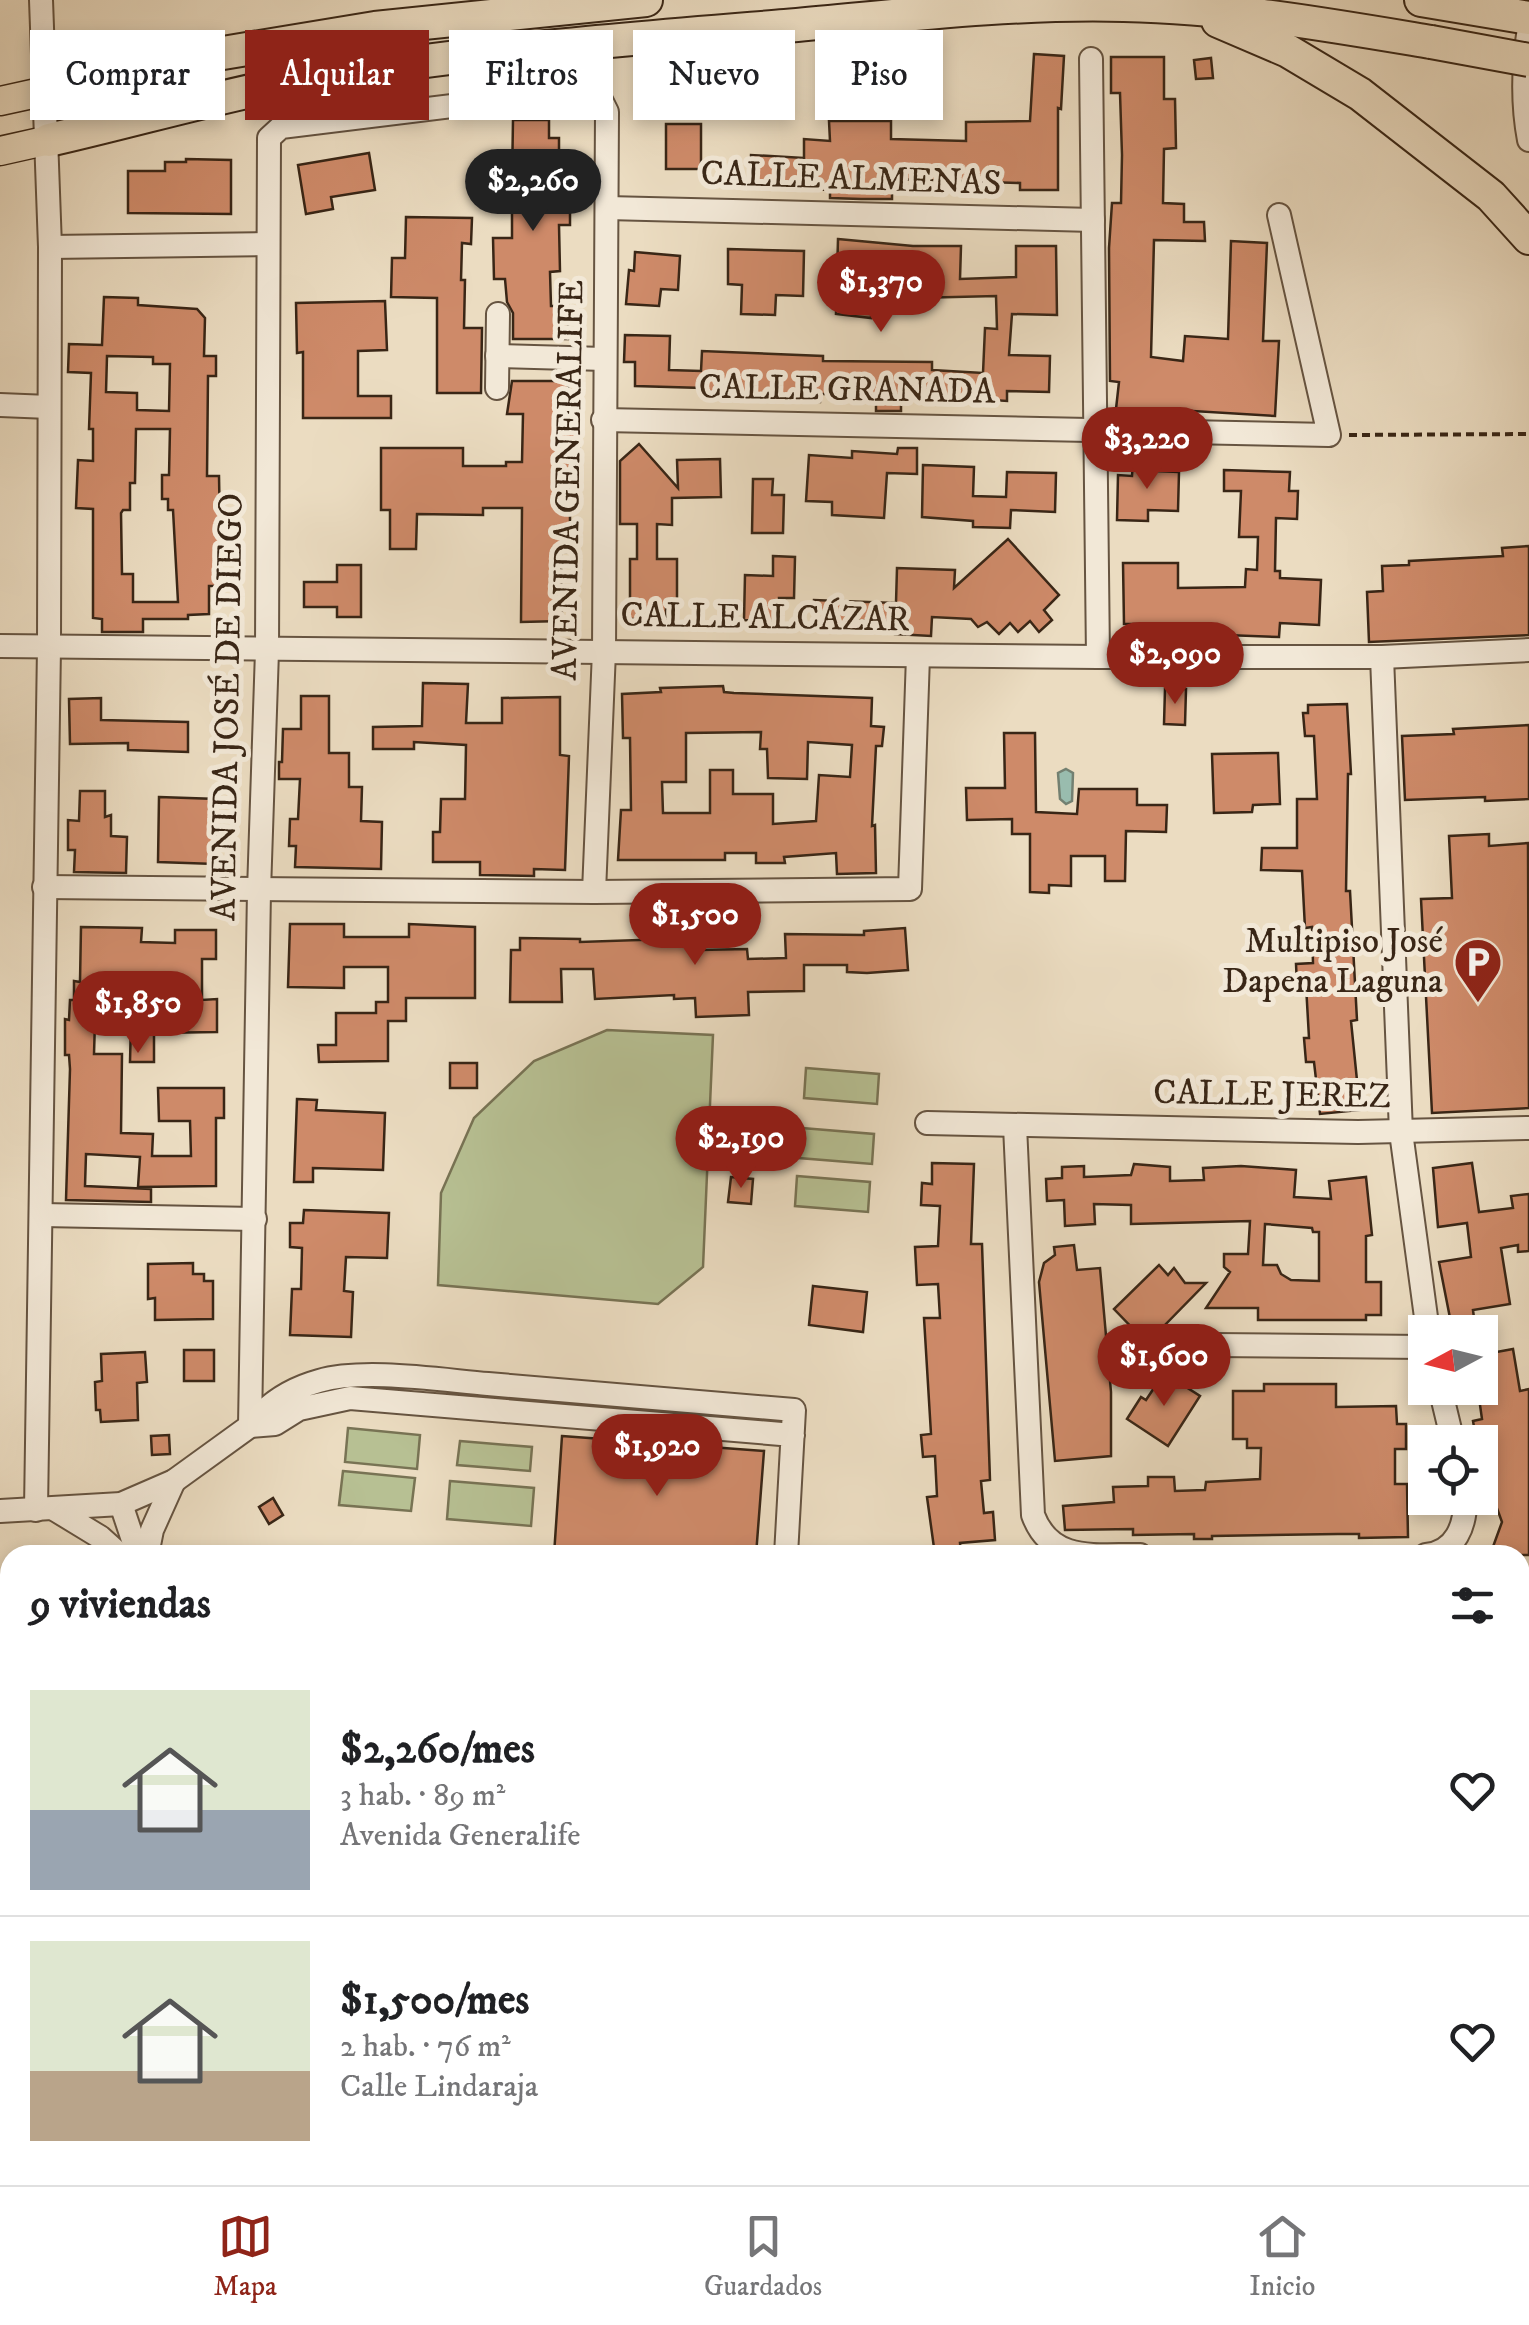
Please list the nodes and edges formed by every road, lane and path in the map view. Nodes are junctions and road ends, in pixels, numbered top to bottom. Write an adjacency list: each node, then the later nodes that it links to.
1 (42, 0): 7 (street)
2 (646, 0): 8 (highway)
3 (1430, 1): 5 (highway)
4 (1192, 8): 10 (highway, bridge); 16 (highway); 22 (highway)
5 (1529, 18)
6 (1529, 28): 17 (street)
7 (43, 30)
8 (225, 53)
9 (1091, 59): 21 (street)
10 (1529, 60)
11 (30, 94): 12 (main road)
12 (0, 101)
13 (449, 106): 23 (street, AVENIDA JOSÉ DE DIEGO)
14 (48, 120): 16 (street)
15 (607, 120): 19 (street, AVENIDA GENERALIFE)
16 (49, 140): 18 (main road); 24 (street)
17 (1529, 140)
18 (0, 151)
19 (607, 208): 21 (street, CALLE ALMENAS); 27 (street, AVENIDA GENERALIFE)
20 (1279, 215): 34 (street)
21 (1093, 220): 32 (street)
22 (1529, 238)
23 (267, 244): 24 (street); 38 (street, AVENIDA JOSÉ DE DIEGO)
24 (50, 247): 30 (street)
25 (498, 314): 26 (street)
26 (498, 356): 27 (street); 28 (street)
27 (604, 359): 31 (street, AVENIDA GENERALIFE)
28 (497, 388)
29 (0, 405): 30 (street)
30 (49, 407): 36 (street)
31 (603, 420): 32 (street, CALLE GRANADA); 39 (street, AVENIDA GENERALIFE)
32 (1094, 430): 34 (street, CALLE GRANADA); 41 (street)
33 (1529, 434): 34 (path)
34 (1330, 435)
35 (0, 646): 36 (street, CALLE ALCÁZAR)
36 (50, 647): 38 (street, CALLE ALCÁZAR); 43 (street)
37 (1529, 650): 42 (street, CALLE ALCÁZAR)
38 (267, 651): 39 (street, CALLE ALCÁZAR); 44 (street, AVENIDA JOSÉ DE DIEGO)
39 (604, 651): 40 (street, CALLE ALCÁZAR); 45 (street, AVENIDA GENERALIFE)
40 (918, 656): 41 (street, CALLE ALCÁZAR); 45 (street)
41 (1098, 656): 42 (street, CALLE ALCÁZAR)
42 (1382, 657): 49 (street)
43 (44, 887): 44 (street); 50 (street)
44 (259, 890): 45 (street); 51 (street, AVENIDA JOSÉ DE DIEGO)
45 (594, 892)
46 (927, 1123): 47 (street, CALLE JEREZ)
47 (1015, 1126): 49 (street, CALLE JEREZ); 66 (street)
48 (1529, 1128): 49 (street, CALLE JEREZ)
49 (1401, 1132): 52 (street)
50 (42, 1215): 51 (street); 59 (street)
51 (255, 1219): 55 (street, AVENIDA JOSÉ DE DIEGO)
52 (1426, 1315)
53 (1213, 1345): 54 (street)
54 (1408, 1347)
55 (250, 1426): 56 (street); 56 (street); 57 (street)
56 (792, 1434): 65 (street)
57 (174, 1481): 58 (street); 64 (street)
58 (122, 1504): 59 (street); 63 (street)
59 (45, 1509): 60 (street); 62 (street)
60 (0, 1511)
61 (1464, 1515): 67 (street)
62 (108, 1545)
63 (135, 1545)
64 (148, 1545)
65 (786, 1545)
66 (1054, 1545)
67 (1450, 1545)

